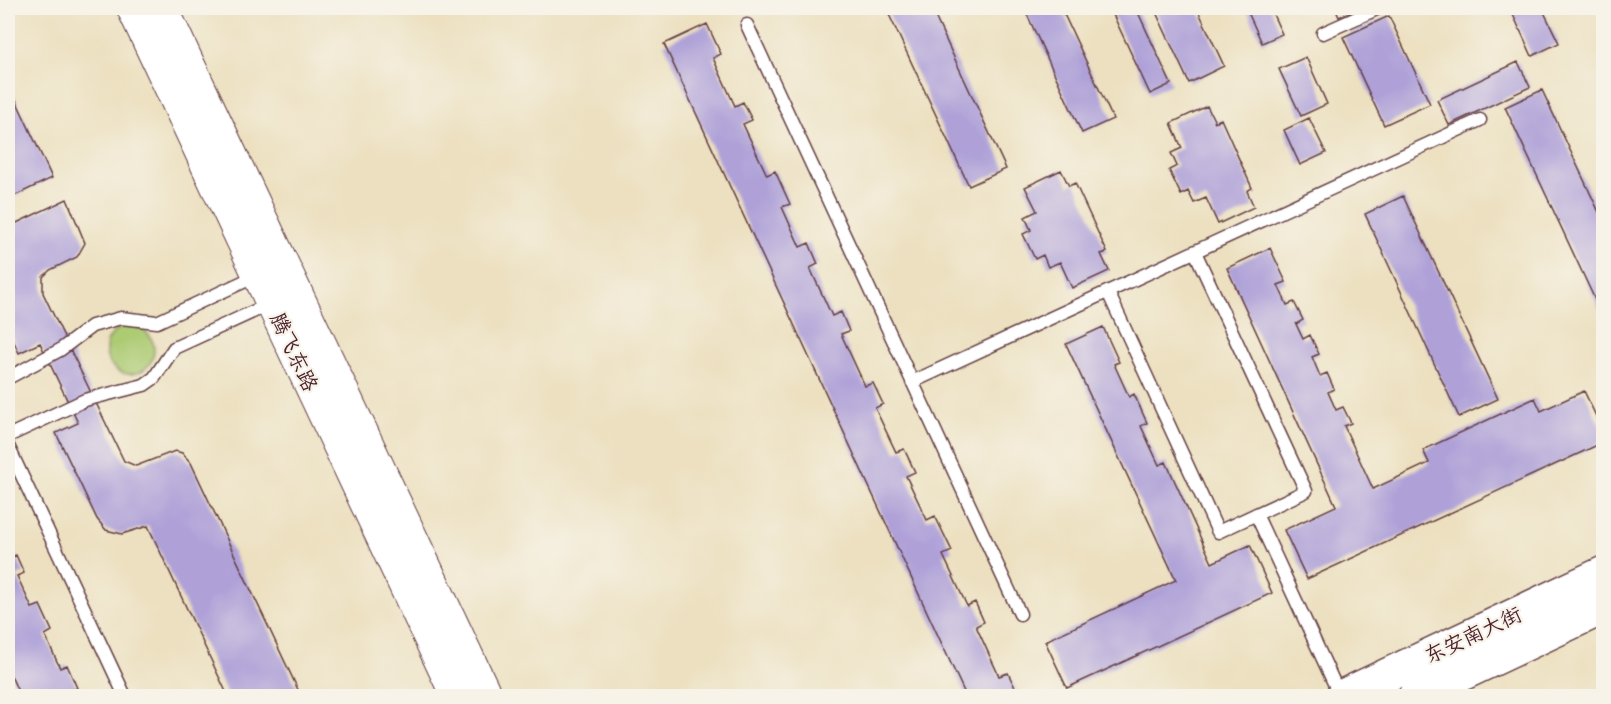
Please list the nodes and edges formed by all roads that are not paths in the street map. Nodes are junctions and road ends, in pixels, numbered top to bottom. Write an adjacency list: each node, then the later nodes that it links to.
1 (133, 8): 8 (street, 腾飞东路)
2 (162, 8): 21 (street, 腾飞东路)
3 (1379, 8): 5 (lane)
4 (747, 25): 12 (lane)
5 (1323, 33)
6 (1480, 120): 7 (lane)
7 (1195, 252): 9 (lane); 15 (lane)
8 (258, 275): 10 (street, 腾飞东路); 11 (lane)
9 (1108, 292): 12 (lane); 15 (lane)
10 (271, 303): 13 (lane); 20 (street, 腾飞东路)
11 (8, 378)
12 (912, 382): 18 (lane)
13 (8, 436)
14 (8, 446): 19 (lane)
15 (1256, 514): 22 (lane)
16 (1604, 573): 22 (main road, 东安南大街)
17 (1604, 607): 23 (main road, 东安南大街)
18 (1020, 614)
19 (125, 696)
20 (457, 696)
21 (486, 696)
22 (1342, 696)
23 (1416, 696)

